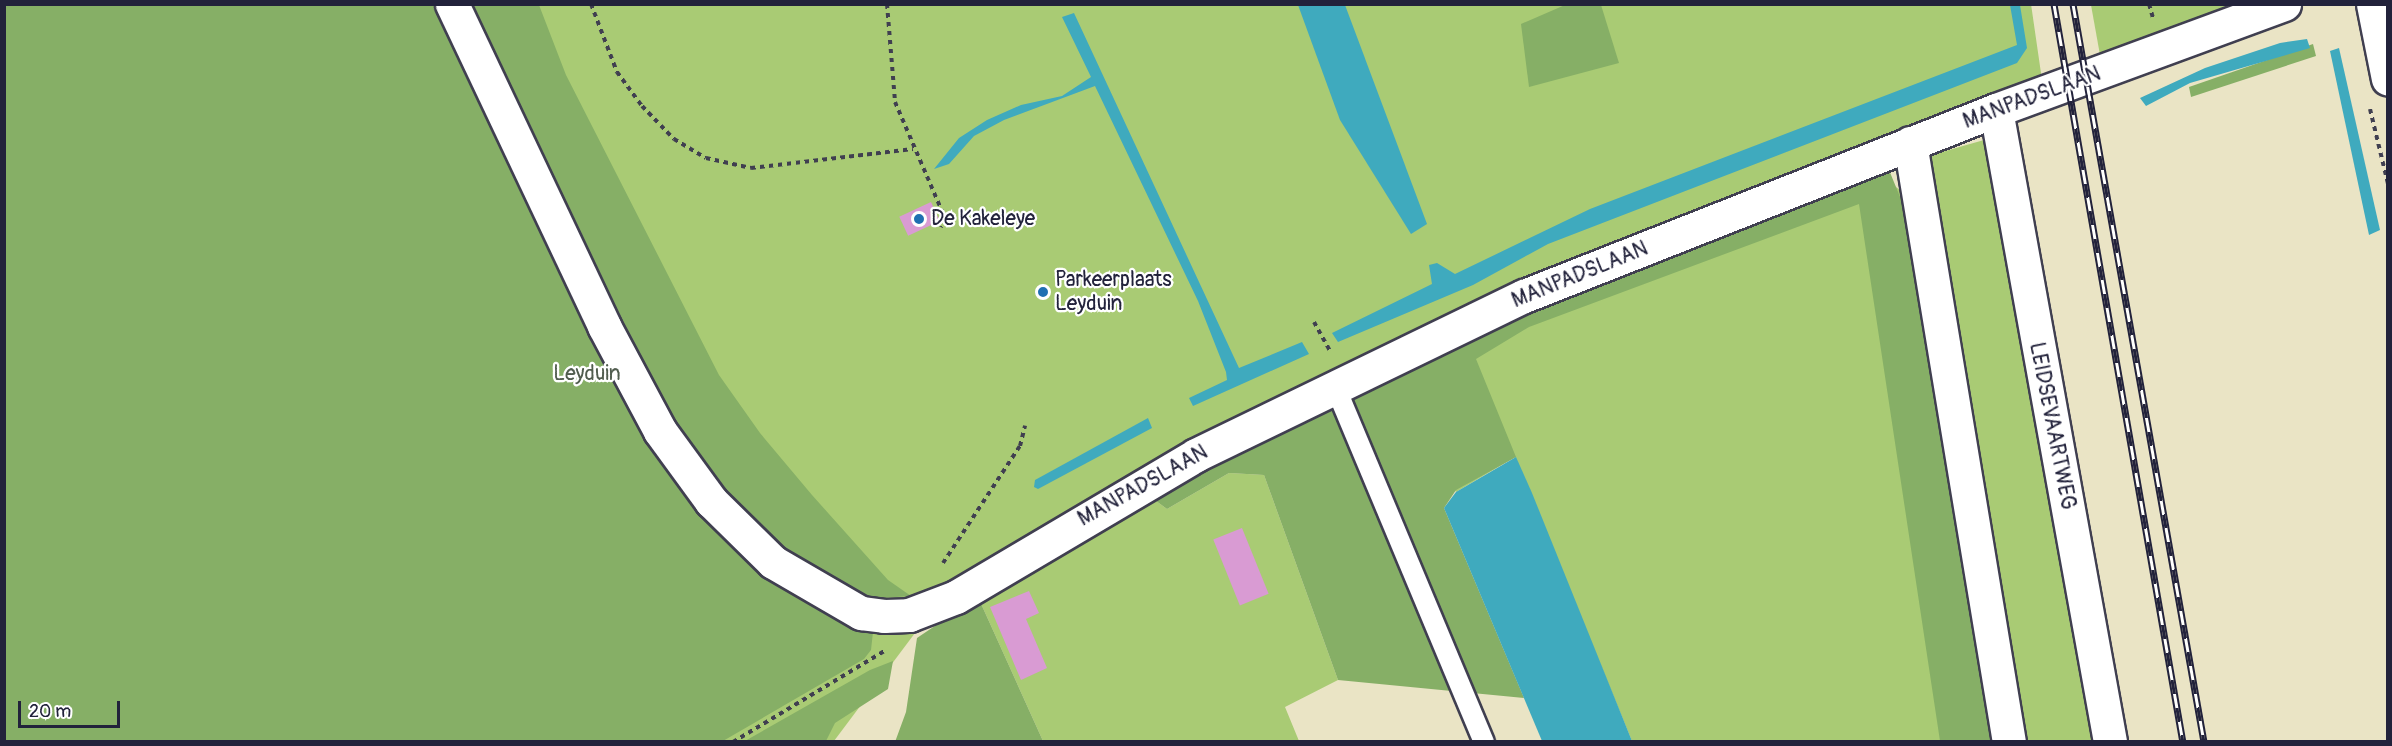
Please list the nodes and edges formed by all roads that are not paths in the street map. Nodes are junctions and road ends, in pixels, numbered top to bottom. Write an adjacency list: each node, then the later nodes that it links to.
1 (452, 4): 7 (street, MANPADSLAAN)
2 (2284, 4): 5 (street, MANPADSLAAN)
3 (2373, 4): 4 (street)
4 (2388, 79)
5 (1996, 110): 6 (street, MANPADSLAAN); 10 (street, LEIDSEVAARTWEG)
6 (1910, 143): 7 (street, MANPADSLAAN); 9 (street)
7 (1335, 386): 8 (lane)
8 (1484, 741)
9 (2009, 741)
10 (2110, 741)

